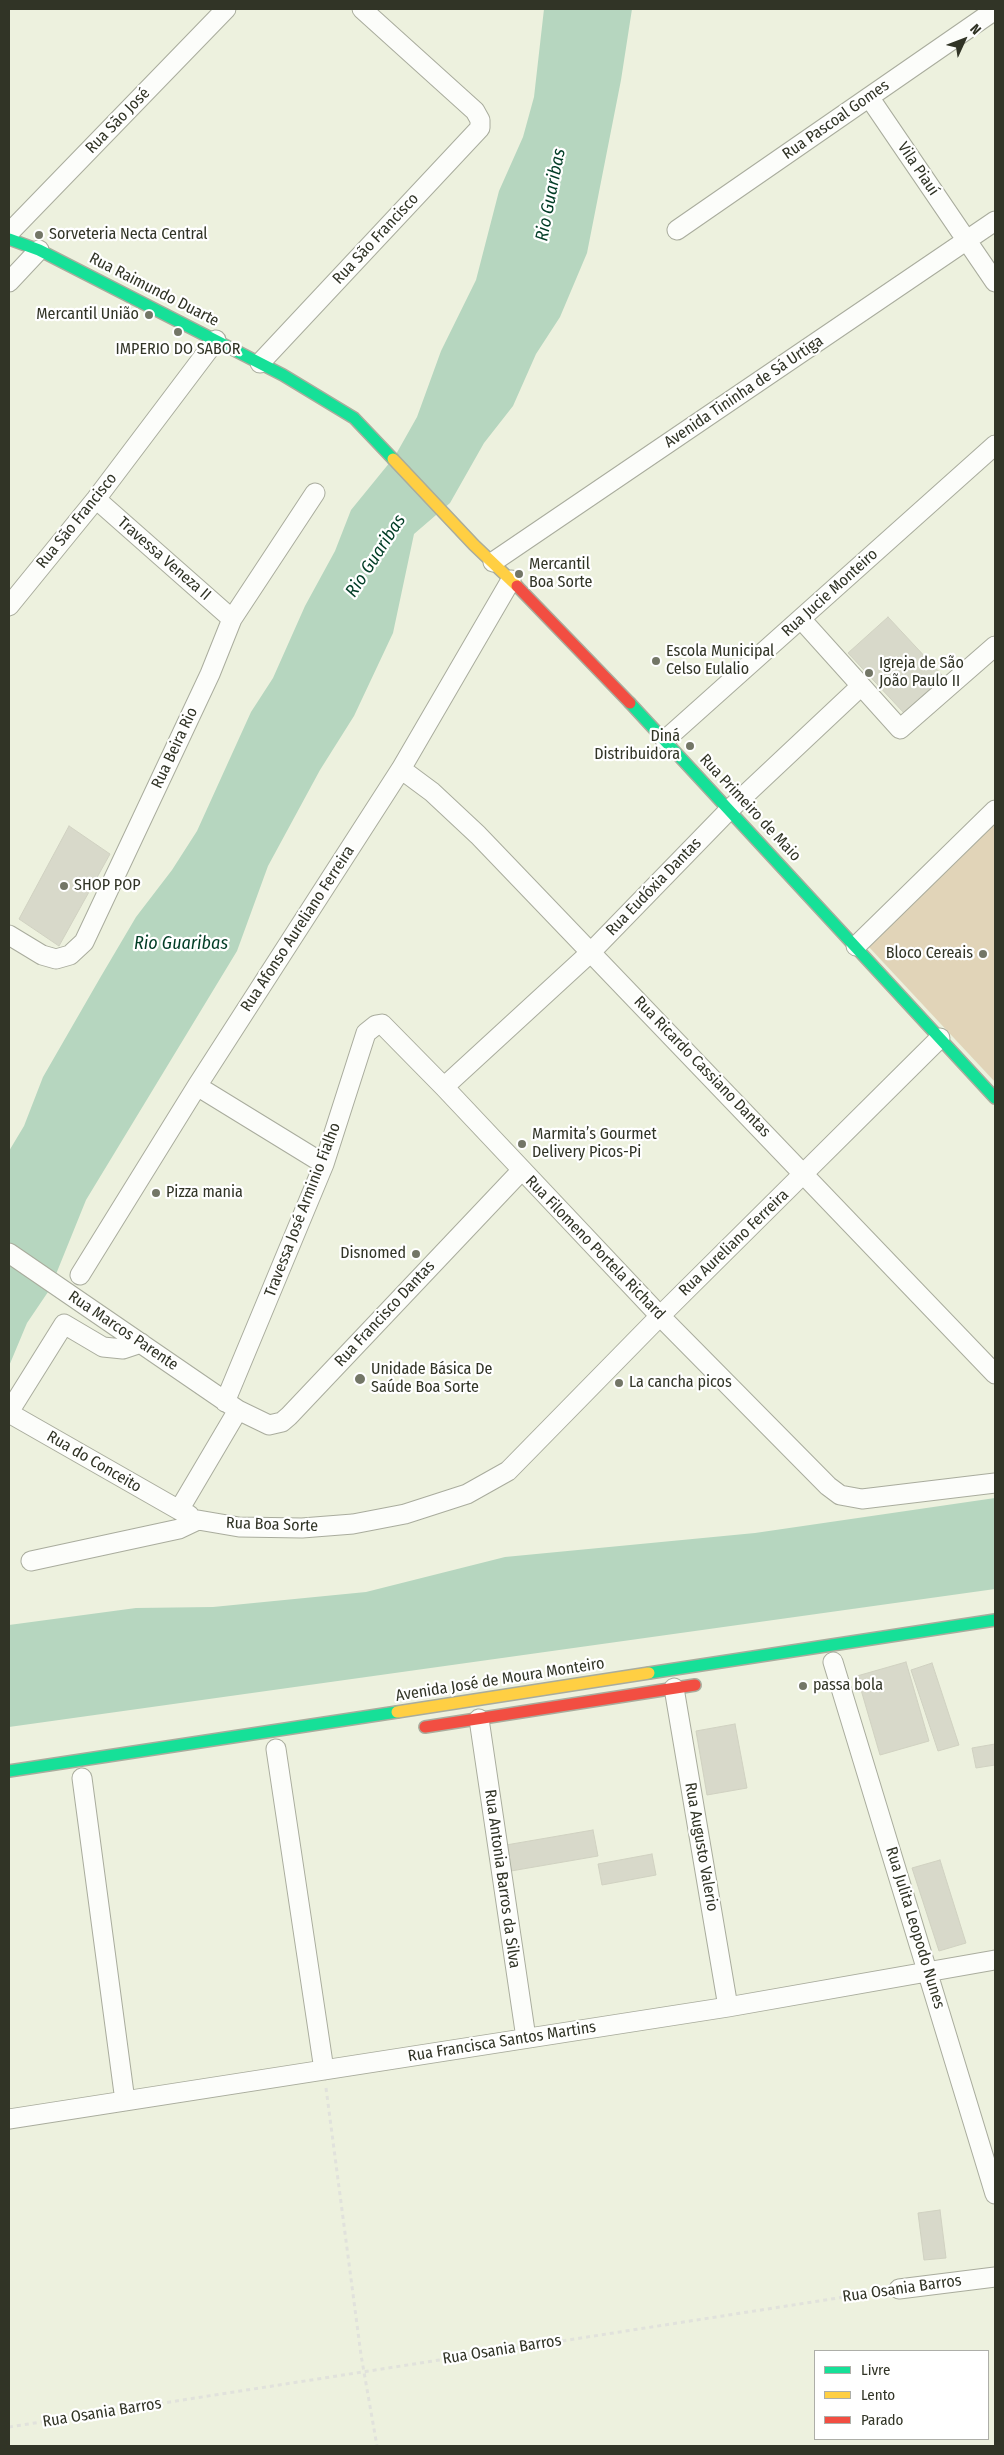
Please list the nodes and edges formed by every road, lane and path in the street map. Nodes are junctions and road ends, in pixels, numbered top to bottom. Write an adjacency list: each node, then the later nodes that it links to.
1 (226, 9): 7 (street, Rua São José)
2 (362, 9): 14 (street, Rua São Francisco)
3 (995, 10): 4 (street, Rua Pascoal Gomes)
4 (869, 98): 6 (street, Rua Pascoal Gomes); 9 (street, Vila Piauí)
5 (995, 221): 9 (street, Avenida Tininha de Sá Urtiga)
6 (677, 230)
7 (9, 233)
8 (9, 239): 10 (street, Rua Raimundo Duarte)
9 (967, 240): 12 (street, Vila Piauí); 19 (street, Avenida Tininha de Sá Urtiga)
10 (39, 250): 11 (street); 13 (street, Rua Raimundo Duarte)
11 (9, 282)
12 (995, 282)
13 (216, 340): 14 (street, Rua Raimundo Duarte); 17 (street, Rua São Francisco)
14 (260, 364): 18 (street, Rua Raimundo Duarte)
15 (995, 445): 23 (street, Rua Jucie Monteiro)
16 (315, 493): 22 (street, Rua Beira Rio)
17 (96, 500): 21 (street, Rua São Francisco); 22 (street, Travessa Veneza II)
18 (474, 545): 19 (street, Rua Primeiro de Maio)
19 (493, 562): 20 (street, Rua Primeiro de Maio)
20 (511, 580): 26 (street, Rua Primeiro de Maio); 27 (street, Rua Afonso Aureliano Ferreira)
21 (9, 606)
22 (232, 619): 30 (street, Rua Beira Rio)
23 (801, 619): 25 (street); 26 (street, Rua Jucie Monteiro)
24 (995, 646): 25 (street)
25 (861, 686): 28 (street, Rua Eudóxia Dantas)
26 (665, 740): 28 (street, Rua Primeiro de Maio)
27 (401, 769): 32 (street, Rua Ricardo Cassiano Dantas); 35 (street, Rua Afonso Aureliano Ferreira)
28 (729, 810): 31 (street, Rua Primeiro de Maio); 32 (street, Rua Eudóxia Dantas)
29 (995, 810): 31 (street)
30 (11, 943)
31 (856, 946): 34 (street, Rua Primeiro de Maio)
32 (591, 952): 36 (street, Rua Eudóxia Dantas); 40 (street, Rua Ricardo Cassiano Dantas)
33 (382, 1024): 36 (street, Rua Filomeno Portela Richard); 38 (street, Travessa José Arminio Fialho)
34 (940, 1038): 37 (street, Rua Primeiro de Maio); 40 (street, Rua Aureliano Ferreira)
35 (197, 1086): 38 (street); 42 (street, Rua Afonso Aureliano Ferreira)
36 (444, 1087): 39 (street, Rua Filomeno Portela Richard)
37 (995, 1098)
38 (324, 1164): 46 (street, Travessa José Arminio Fialho)
39 (521, 1171): 43 (street, Rua Filomeno Portela Richard); 46 (street, Rua Francisco Dantas)
40 (805, 1174): 43 (street, Rua Aureliano Ferreira); 45 (street, Rua Ricardo Cassiano Dantas)
41 (9, 1252): 44 (street, Rua Marcos Parente)
42 (80, 1276)
43 (660, 1316): 48 (street, Rua Aureliano Ferreira); 49 (street, Rua Filomeno Portela Richard)
44 (141, 1343): 46 (street, Rua Marcos Parente); 47 (street)
45 (995, 1374)
46 (232, 1406): 50 (street, Travessa José Arminio Fialho)
47 (9, 1412): 50 (street, Rua do Conceito)
48 (508, 1471): 51 (street, Rua Boa Sorte)
49 (995, 1483)
50 (179, 1510): 51 (street)
51 (198, 1520): 52 (street)
52 (31, 1561)
53 (995, 1620): 60 (street, Avenida José de Moura Monteiro)
54 (833, 1662): 63 (street, Rua Julita Leopodo Nunes)
55 (711, 1682): 56 (street)
56 (674, 1688): 57 (street); 64 (street, Rua Augusto Valerio)
57 (479, 1719): 58 (street); 65 (street, Rua Antonia Barros da Silva)
58 (411, 1729)
59 (276, 1749): 66 (street)
60 (9, 1771)
61 (82, 1778): 67 (street)
62 (995, 1960): 63 (street, Rua Francisca Santos Martins)
63 (928, 1971): 64 (street, Rua Francisca Santos Martins); 69 (street, Rua Julita Leopodo Nunes)
64 (728, 2007): 65 (street, Rua Francisca Santos Martins)
65 (526, 2038): 66 (street, Rua Francisca Santos Martins)
66 (324, 2070): 67 (street, Rua Francisca Santos Martins); 72 (path)
67 (125, 2100): 68 (street, Rua Francisca Santos Martins)
68 (9, 2118)
69 (995, 2194)
70 (995, 2277): 71 (street, Rua Osania Barros)
71 (899, 2288): 72 (path, Rua Osania Barros)
72 (364, 2372): 73 (path, Rua Osania Barros); 74 (path)
73 (9, 2427)
74 (376, 2446)

